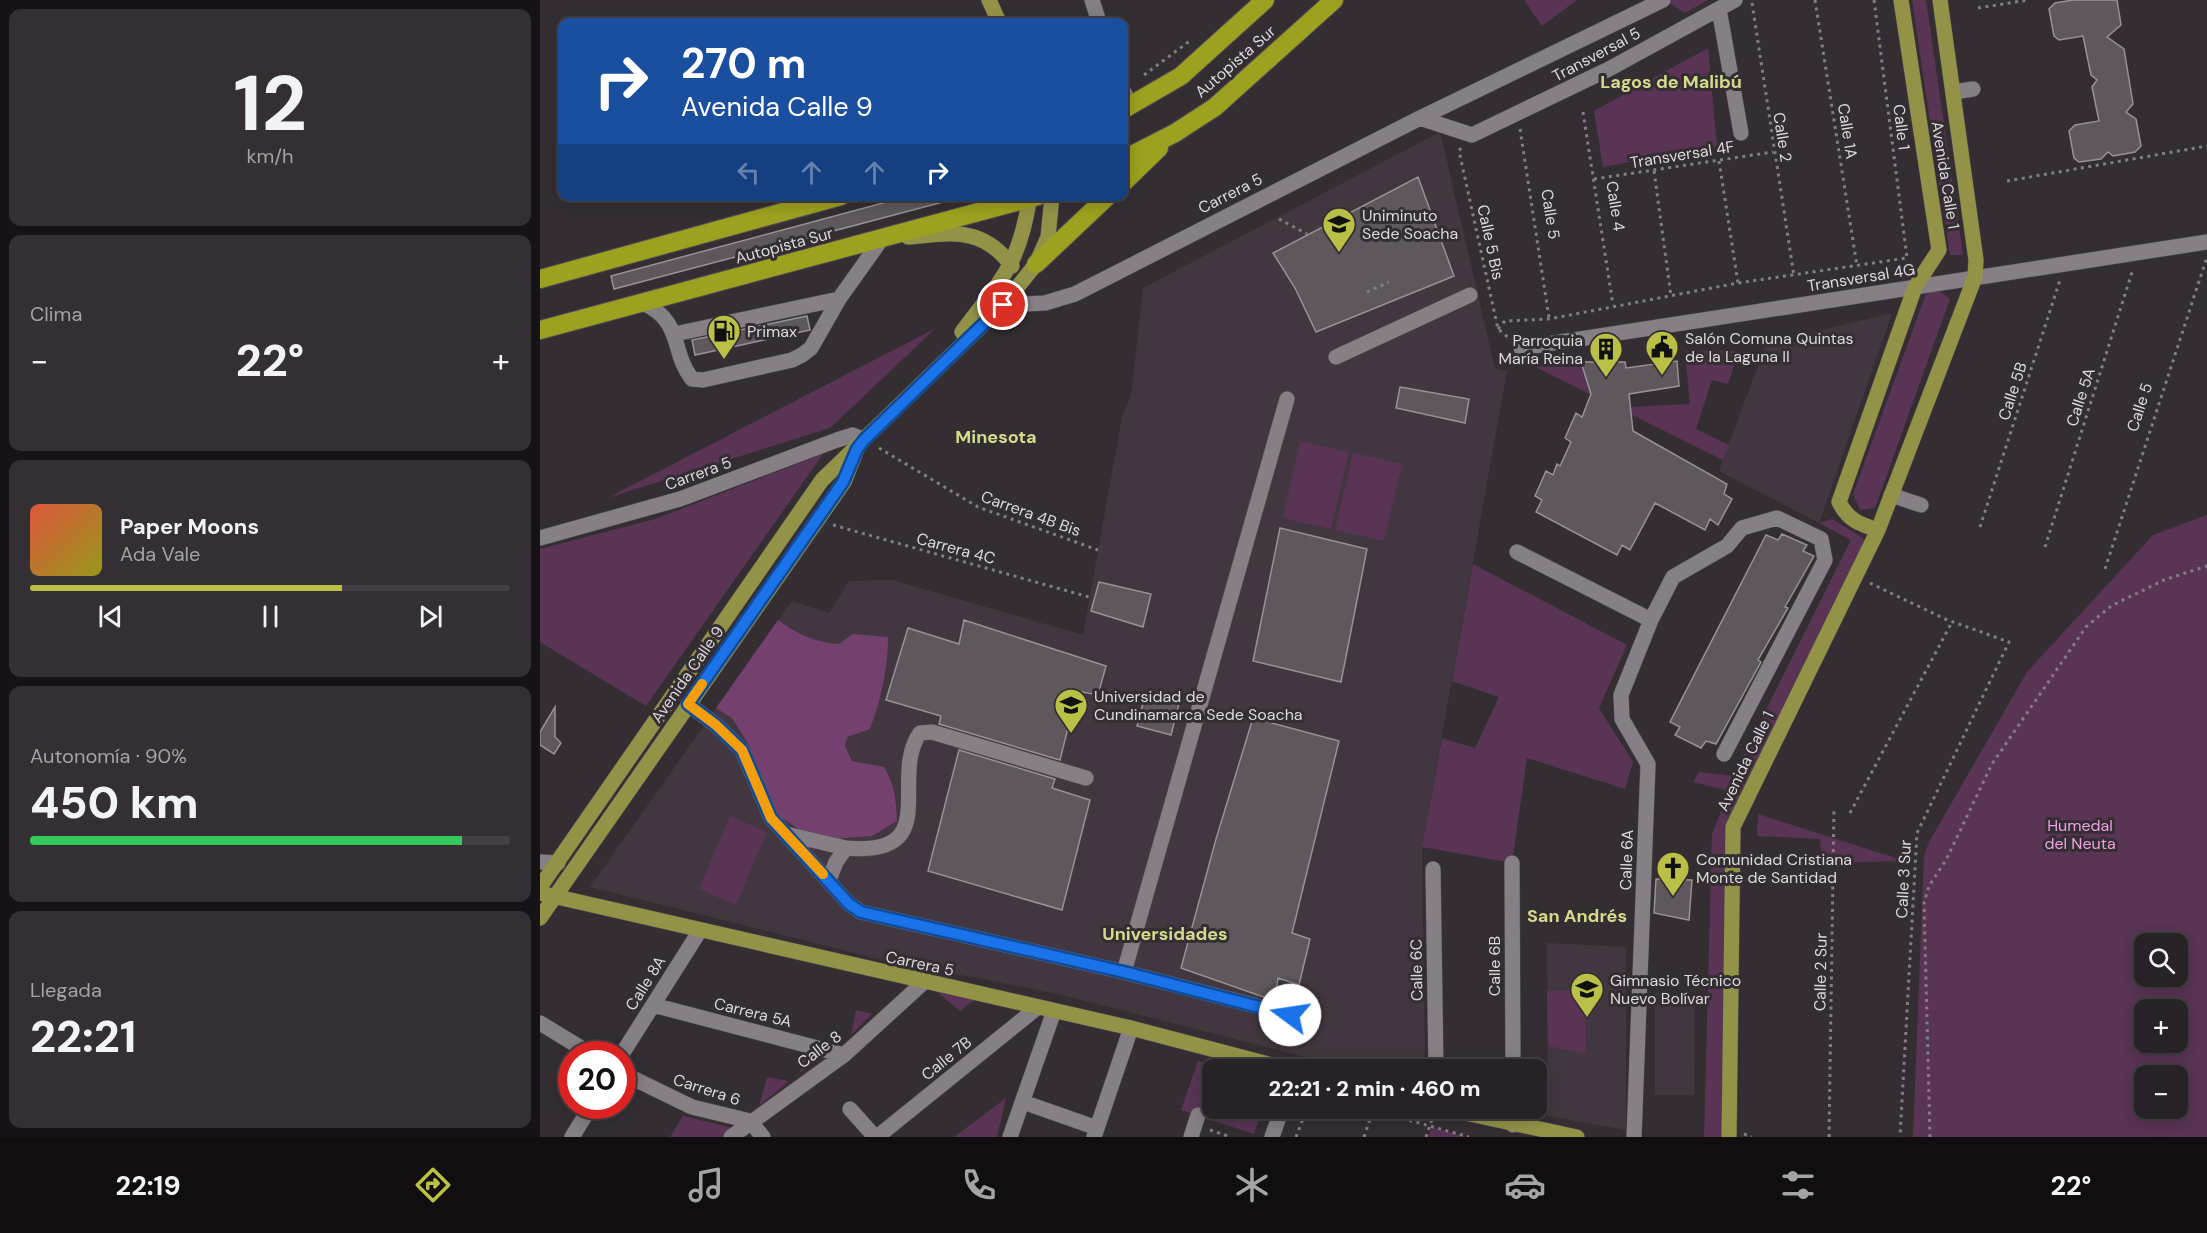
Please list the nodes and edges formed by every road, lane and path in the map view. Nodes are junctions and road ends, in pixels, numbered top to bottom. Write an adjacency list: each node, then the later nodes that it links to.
1 (989, 0): 16 (main road)
2 (1092, 0): 17 (street)
3 (1265, 0): 13 (highway, Autopista Sur)
4 (1334, 0): 26 (highway, Autopista Sur)
5 (1663, 0): 25 (street, Carrera 5)
6 (1735, 0): 15 (street, Transversal 5)
7 (1751, 0): 30 (path, Calle 2)
8 (1815, 0): 52 (path, Calle 1A)
9 (1874, 0): 52 (path, Calle 1)
10 (1901, 0): 64 (main road, Avenida Calle 1)
11 (1940, 0): 21 (main road, Avenida Calle 1)
12 (2028, 0): 14 (path)
13 (1246, 8): 22 (highway, Autopista Sur)
14 (1978, 8)
15 (1719, 9): 24 (street, Transversal 5); 27 (street)
16 (997, 18)
17 (1098, 18)
18 (1199, 35): 19 (path)
19 (1142, 76)
20 (1973, 89): 21 (street)
21 (1953, 92): 57 (main road, Avenida Calle 1)
22 (1128, 101)
23 (1583, 112): 35 (path, Calle 4)
24 (1518, 115): 28 (street, Transversal 5); 72 (path, Calle 5)
25 (1420, 118): 28 (street); 70 (street, Carrera 5)
26 (1175, 133): 31 (highway, Autopista Sur); 34 (highway)
27 (1741, 133)
28 (1472, 135): 73 (path, Calle 5 Bis)
29 (2207, 146): 36 (path)
30 (1773, 152): 32 (path, Transversal 4F); 56 (path, Calle 2)
31 (1128, 157)
32 (1719, 160): 33 (path, Transversal 4F); 62 (path)
33 (1654, 171): 35 (path, Transversal 4F); 67 (path)
34 (1128, 178)
35 (1594, 180): 71 (path, Calle 4)
36 (2007, 182)
37 (824, 201): 58 (highway, Autopista Sur)
38 (1022, 201): 44 (highway, Autopista Sur)
39 (1032, 201): 51 (main road, Avenida Calle 9)
40 (1052, 201): 50 (main road, Avenida Calle 9)
41 (1103, 201): 50 (highway)
42 (1278, 219): 43 (path)
43 (1307, 234)
44 (881, 240): 51 (main road); 68 (street); 69 (highway, Autopista Sur)
45 (2207, 242): 46 (street, Transversal 4G)
46 (2136, 252): 49 (street, Transversal 4G); 54 (path, Calle 5A)
47 (2207, 258): 48 (path); 91 (path, Calle 5)
48 (2196, 261)
49 (2066, 263): 57 (street, Transversal 4G); 61 (path, Calle 5B)
50 (1036, 264): 70 (main road, Avenida Calle 9)
51 (1012, 266): 78 (main road, Avenida Calle 9)
52 (1857, 266): 56 (path)
53 (2144, 269): 54 (path)
54 (2133, 270): 55 (path); 87 (path, Calle 5A)
55 (2123, 272)
56 (1794, 276): 62 (path)
57 (1975, 277): 64 (street, Transversal 4G); 81 (main road, Avenida Calle 1)
58 (540, 279)
59 (2070, 280): 61 (path)
60 (1389, 282): 65 (path)
61 (2060, 282): 63 (path); 84 (path, Calle 5B)
62 (1738, 283): 67 (path)
63 (2048, 284)
64 (1916, 287): 76 (street, Transversal 4G); 85 (main road, Avenida Calle 1)
65 (1367, 292)
66 (1470, 295): 77 (street)
67 (1671, 296): 71 (path)
68 (839, 299): 75 (street); 75 (street)
69 (643, 303): 74 (highway, Autopista Sur); 75 (street)
70 (1003, 305): 78 (main road, Avenida Calle 9)
71 (1613, 305): 72 (path)
72 (1549, 319): 73 (path)
73 (1498, 329): 76 (path)
74 (540, 330)
75 (675, 334)
76 (1521, 348)
77 (1336, 357)
78 (938, 366): 80 (main road, Avenida Calle 9)
79 (1287, 399): 112 (street)
80 (861, 444): 83 (main road, Avenida Calle 9); 86 (street, Carrera 5); 88 (path, Carrera 4B Bis); 104 (main road, Avenida Calle 9)
81 (1892, 495): 82 (street); 85 (main road, Avenida Calle 1)
82 (1921, 505)
83 (818, 518): 93 (path, Carrera 4C); 96 (main road, Avenida Calle 9)
84 (1980, 527)
85 (1878, 530): 156 (main road, Avenida Calle 1)
86 (540, 538)
87 (2045, 548)
88 (1098, 550)
89 (1517, 552): 94 (street)
90 (2207, 566): 160 (path)
91 (2105, 569)
92 (1865, 580): 95 (path)
93 (1089, 597)
94 (1651, 620): 97 (street); 155 (street, Calle 6A)
95 (1952, 622): 100 (path); 159 (path, Calle 3 Sur)
96 (688, 704): 101 (street); 109 (main road, Avenida Calle 9)
97 (1724, 754)
98 (1086, 778): 102 (street)
99 (1834, 807): 158 (path, Calle 2 Sur)
100 (1850, 813)
101 (786, 834): 102 (street); 107 (street)
102 (846, 848): 107 (street)
103 (540, 862): 104 (street)
104 (558, 863): 108 (main road, Avenida Calle 9)
105 (1512, 863): 125 (street, Calle 6B)
106 (1433, 869): 124 (street, Calle 6C)
107 (829, 880): 112 (street)
108 (540, 886)
109 (547, 895): 110 (main road, Avenida Calle 9); 111 (main road, Carrera 5)
110 (540, 918)
111 (699, 932): 113 (main road, Carrera 5); 114 (street, Calle 8A)
112 (1124, 972): 117 (street)
113 (924, 982): 115 (main road, Carrera 5); 122 (street, Calle 8)
114 (653, 1005): 121 (street, Calle 8A); 122 (street, Carrera 5A)
115 (1038, 1007): 116 (main road, Carrera 5); 146 (street, Calle 7B)
116 (1054, 1011): 119 (main road, Carrera 5); 127 (street)
117 (1311, 1020)
118 (540, 1023): 120 (street)
119 (1131, 1028): 123 (main road, Carrera 5); 142 (street)
120 (570, 1041)
121 (630, 1041)
122 (844, 1054): 137 (street, Calle 8)
123 (1249, 1059)
124 (1436, 1059)
125 (1513, 1059)
126 (636, 1080): 137 (street, Carrera 6)
127 (1023, 1102): 142 (street); 147 (street)
128 (850, 1108): 146 (street)
129 (583, 1119): 143 (street)
130 (1278, 1119): 149 (street)
131 (1303, 1119): 150 (path)
132 (1370, 1119): 151 (path)
133 (1407, 1119): 141 (path)
134 (1434, 1119): 141 (path)
135 (1476, 1119): 139 (main road)
136 (1514, 1119): 139 (street)
137 (750, 1121): 144 (street, Calle 8); 145 (street)
138 (1744, 1123): 157 (path)
139 (1514, 1125): 154 (main road)
140 (1195, 1126): 148 (path)
141 (1430, 1126): 152 (path); 153 (path)
142 (1096, 1132)
143 (572, 1137)
144 (731, 1137)
145 (763, 1137)
146 (876, 1137)
147 (1010, 1137)
148 (1231, 1137)
149 (1272, 1137)
150 (1296, 1137)
151 (1364, 1137)
152 (1426, 1137)
153 (1469, 1137)
154 (1576, 1137)
155 (1634, 1137)
156 (1729, 1137)
157 (1743, 1137)
158 (1829, 1137)
159 (1900, 1137)
160 (1930, 1137)

